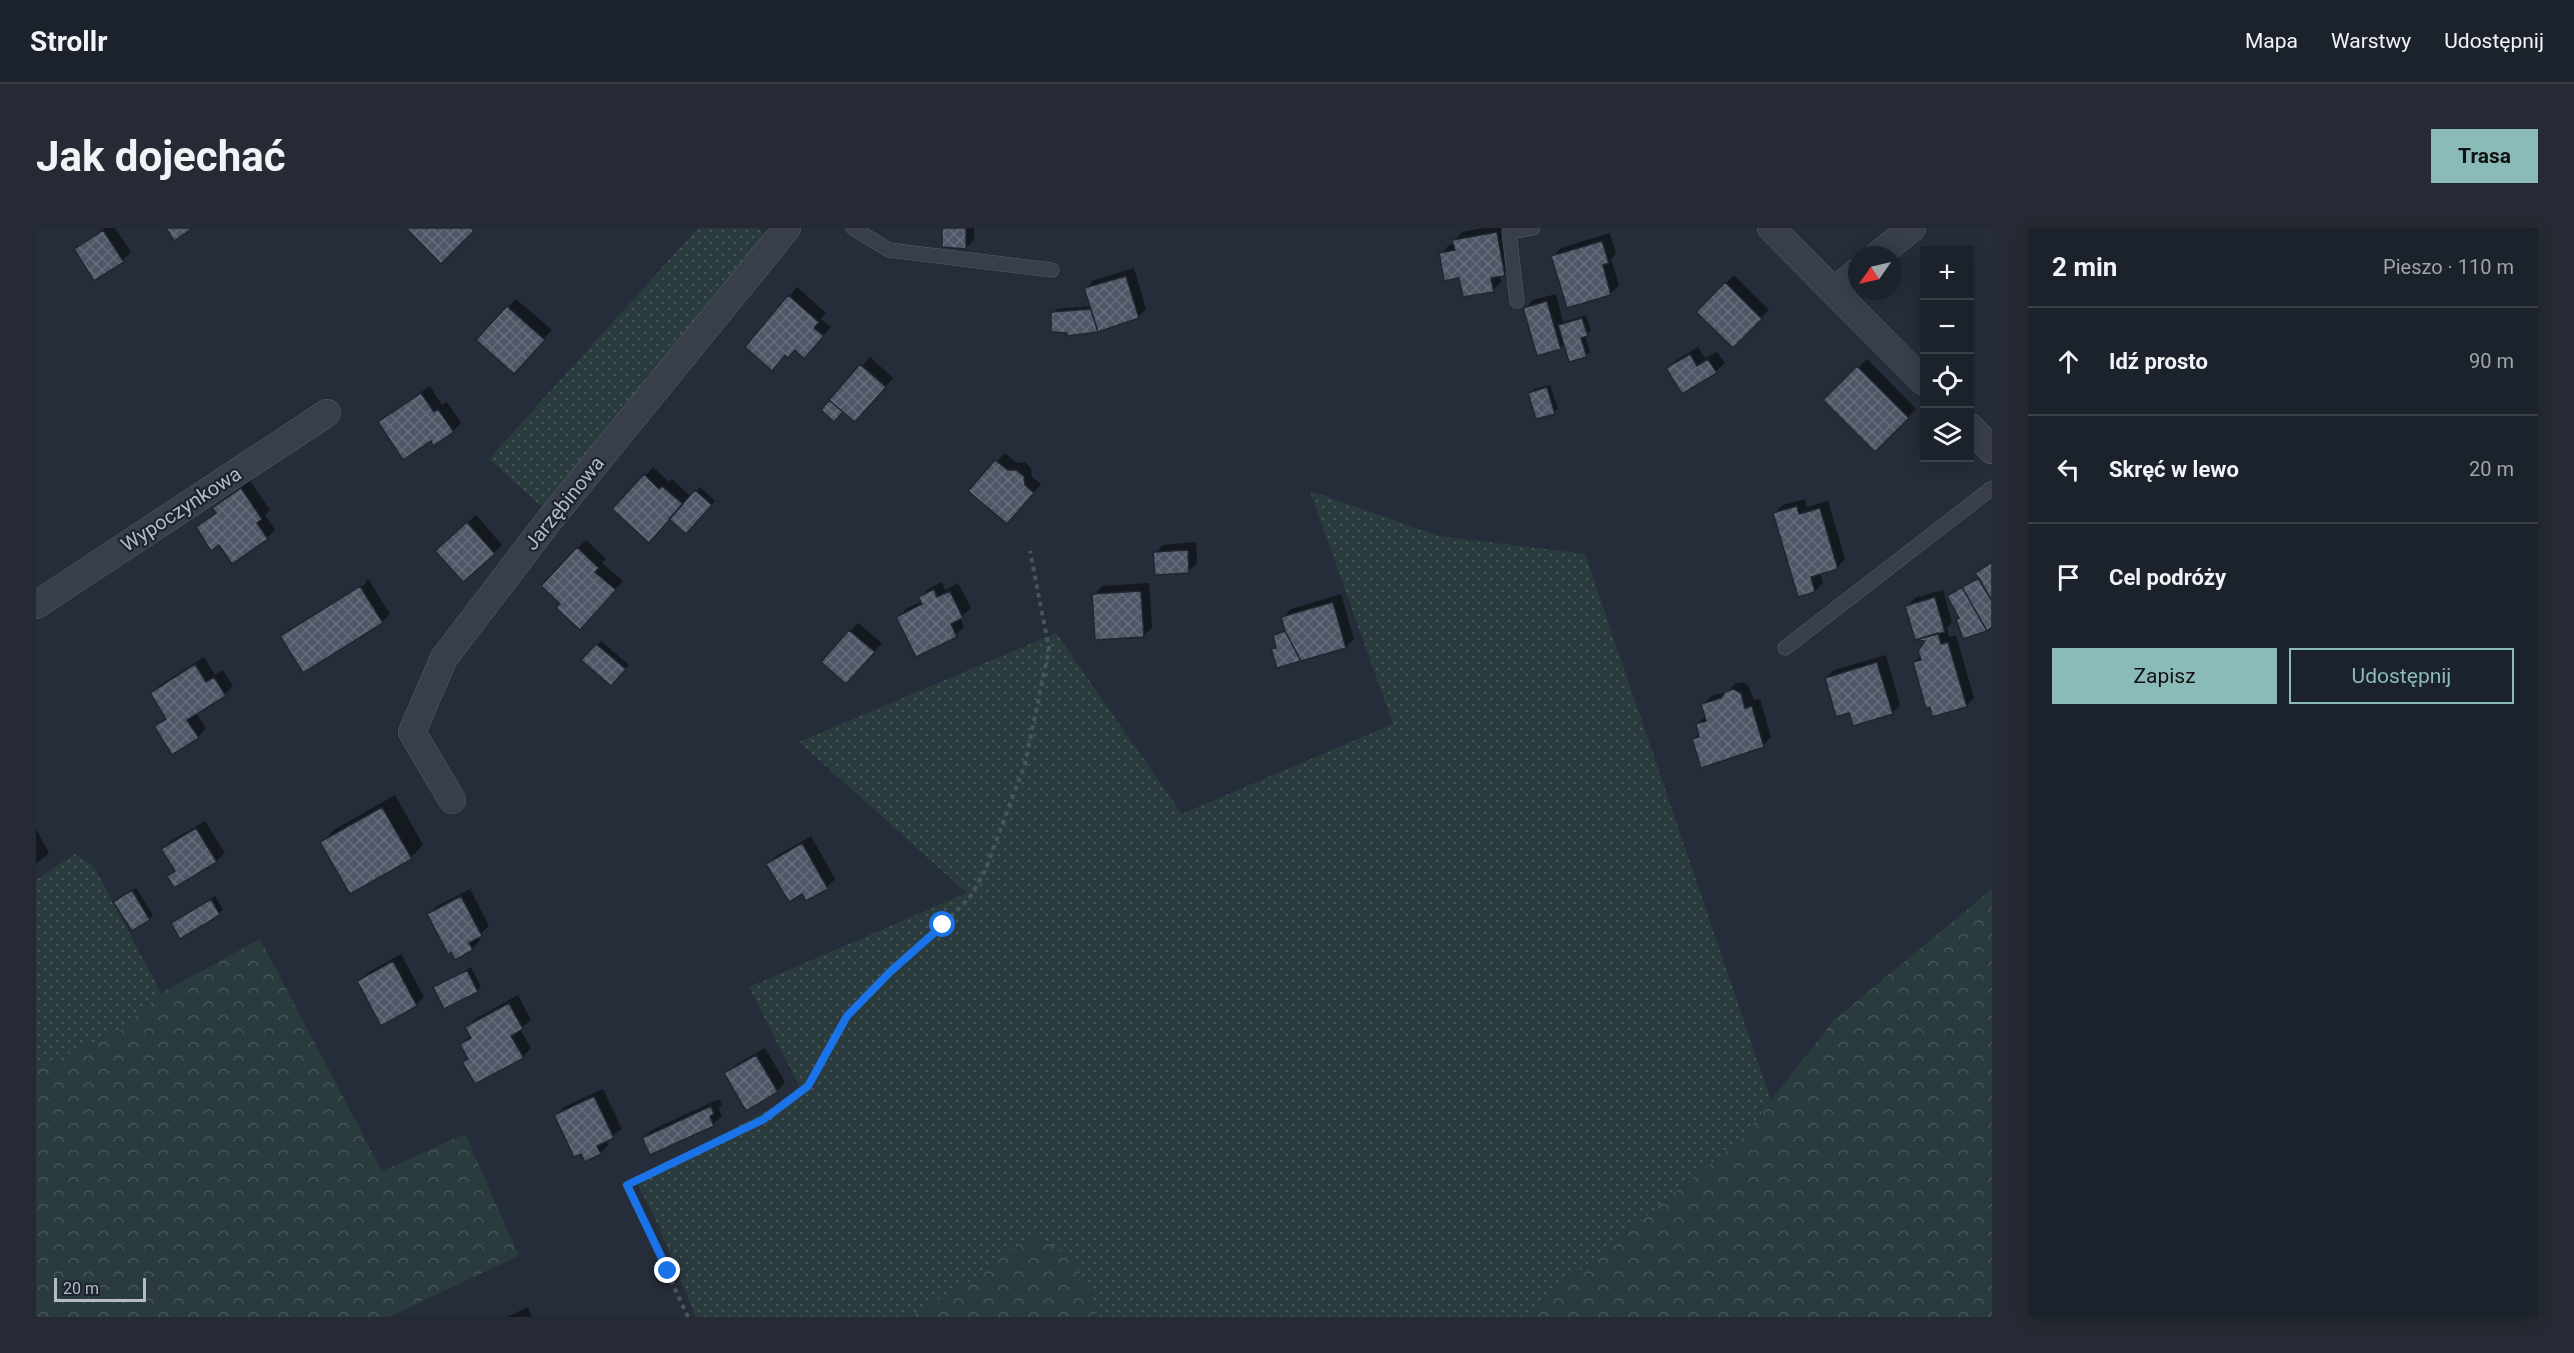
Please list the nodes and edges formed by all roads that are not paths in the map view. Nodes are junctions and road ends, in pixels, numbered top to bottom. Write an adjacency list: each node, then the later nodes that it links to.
1 (788, 228): 18 (street, Jarzębinowa)
2 (853, 228): 7 (lane)
3 (1533, 228): 10 (lane)
4 (1771, 228): 9 (street)
5 (1912, 228): 6 (street)
6 (1889, 246)
7 (1052, 270)
8 (1848, 279): 9 (street)
9 (1834, 291): 11 (street)
10 (1517, 301)
11 (1920, 378)
12 (327, 413): 16 (street, Wypoczynkowa)
13 (1974, 432): 14 (street)
14 (1992, 450)
15 (1992, 488): 17 (lane)
16 (36, 604)
17 (1785, 648)
18 (452, 800)

